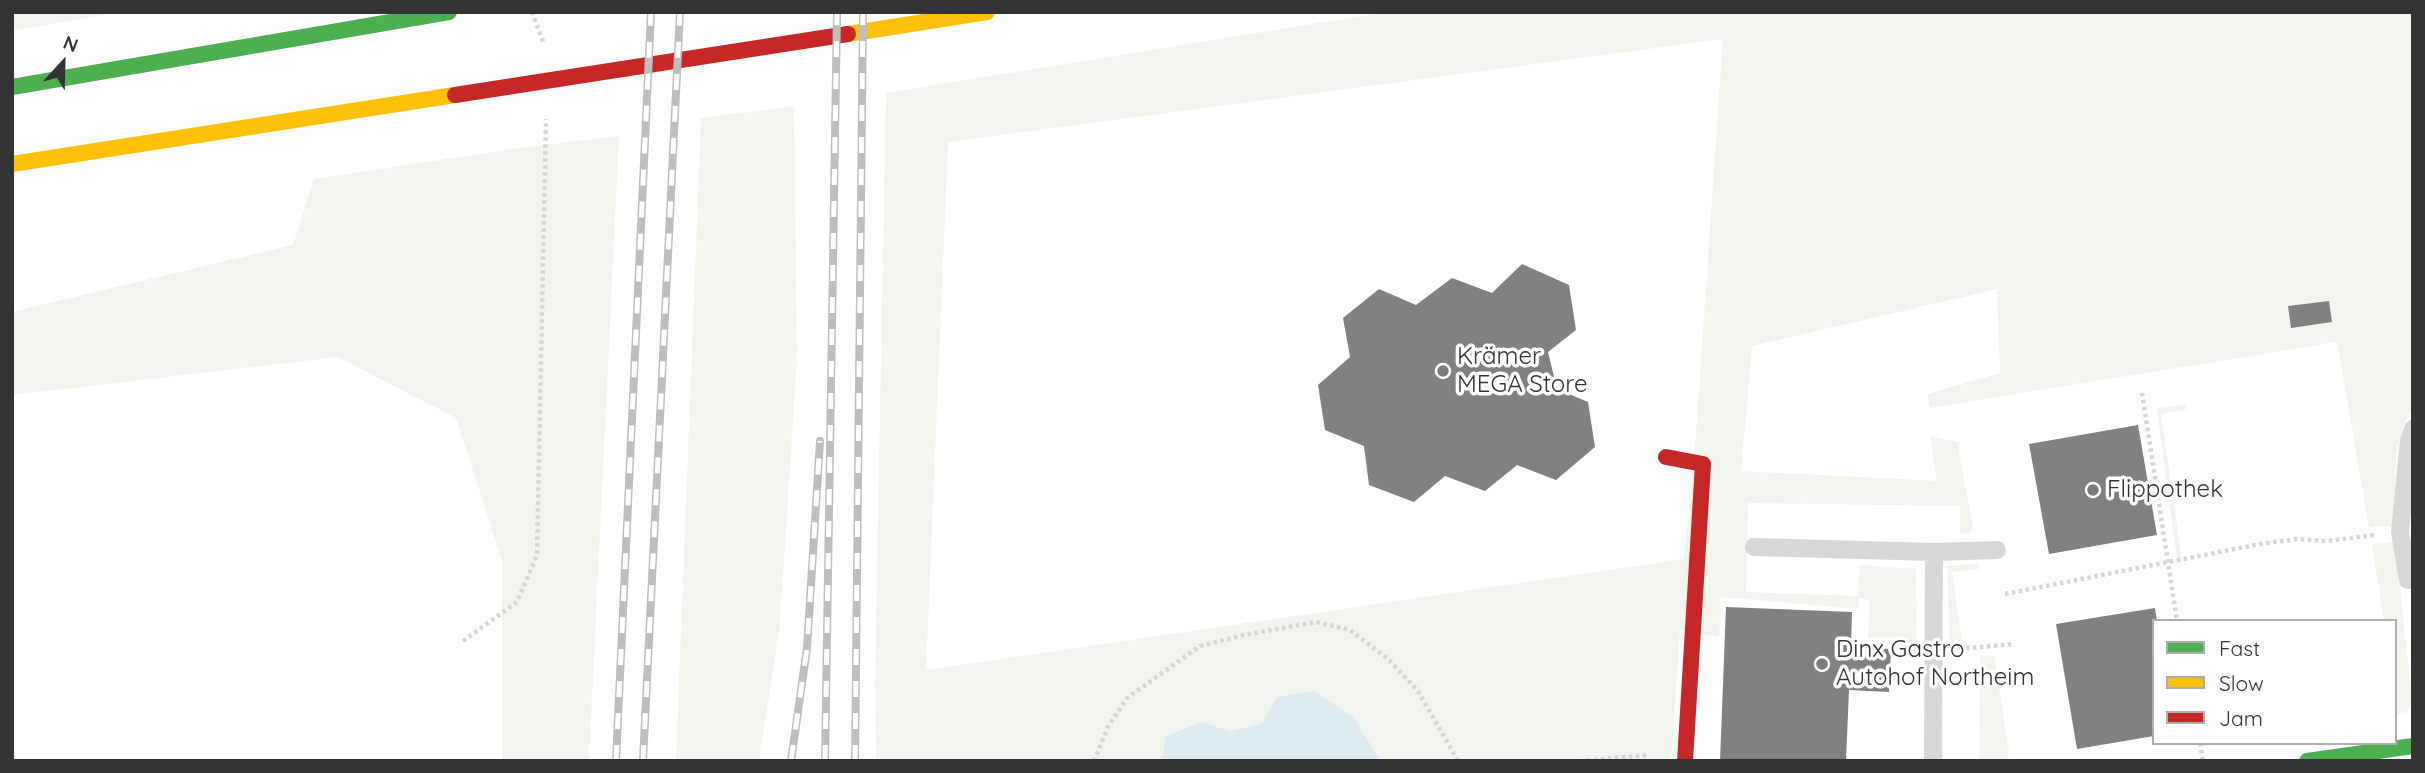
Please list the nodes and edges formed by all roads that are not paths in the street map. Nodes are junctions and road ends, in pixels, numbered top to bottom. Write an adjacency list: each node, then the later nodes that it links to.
1 (449, 12): 3 (main road)
2 (987, 12): 4 (main road)
3 (12, 87)
4 (12, 164)
5 (2413, 429): 10 (lane)
6 (1666, 457): 12 (main road)
7 (1754, 547): 9 (lane)
8 (1997, 550): 9 (lane)
9 (1934, 552): 13 (lane)
10 (2408, 580)
11 (2413, 746): 14 (main road)
12 (1684, 756)
13 (1933, 761)
14 (2307, 761)

